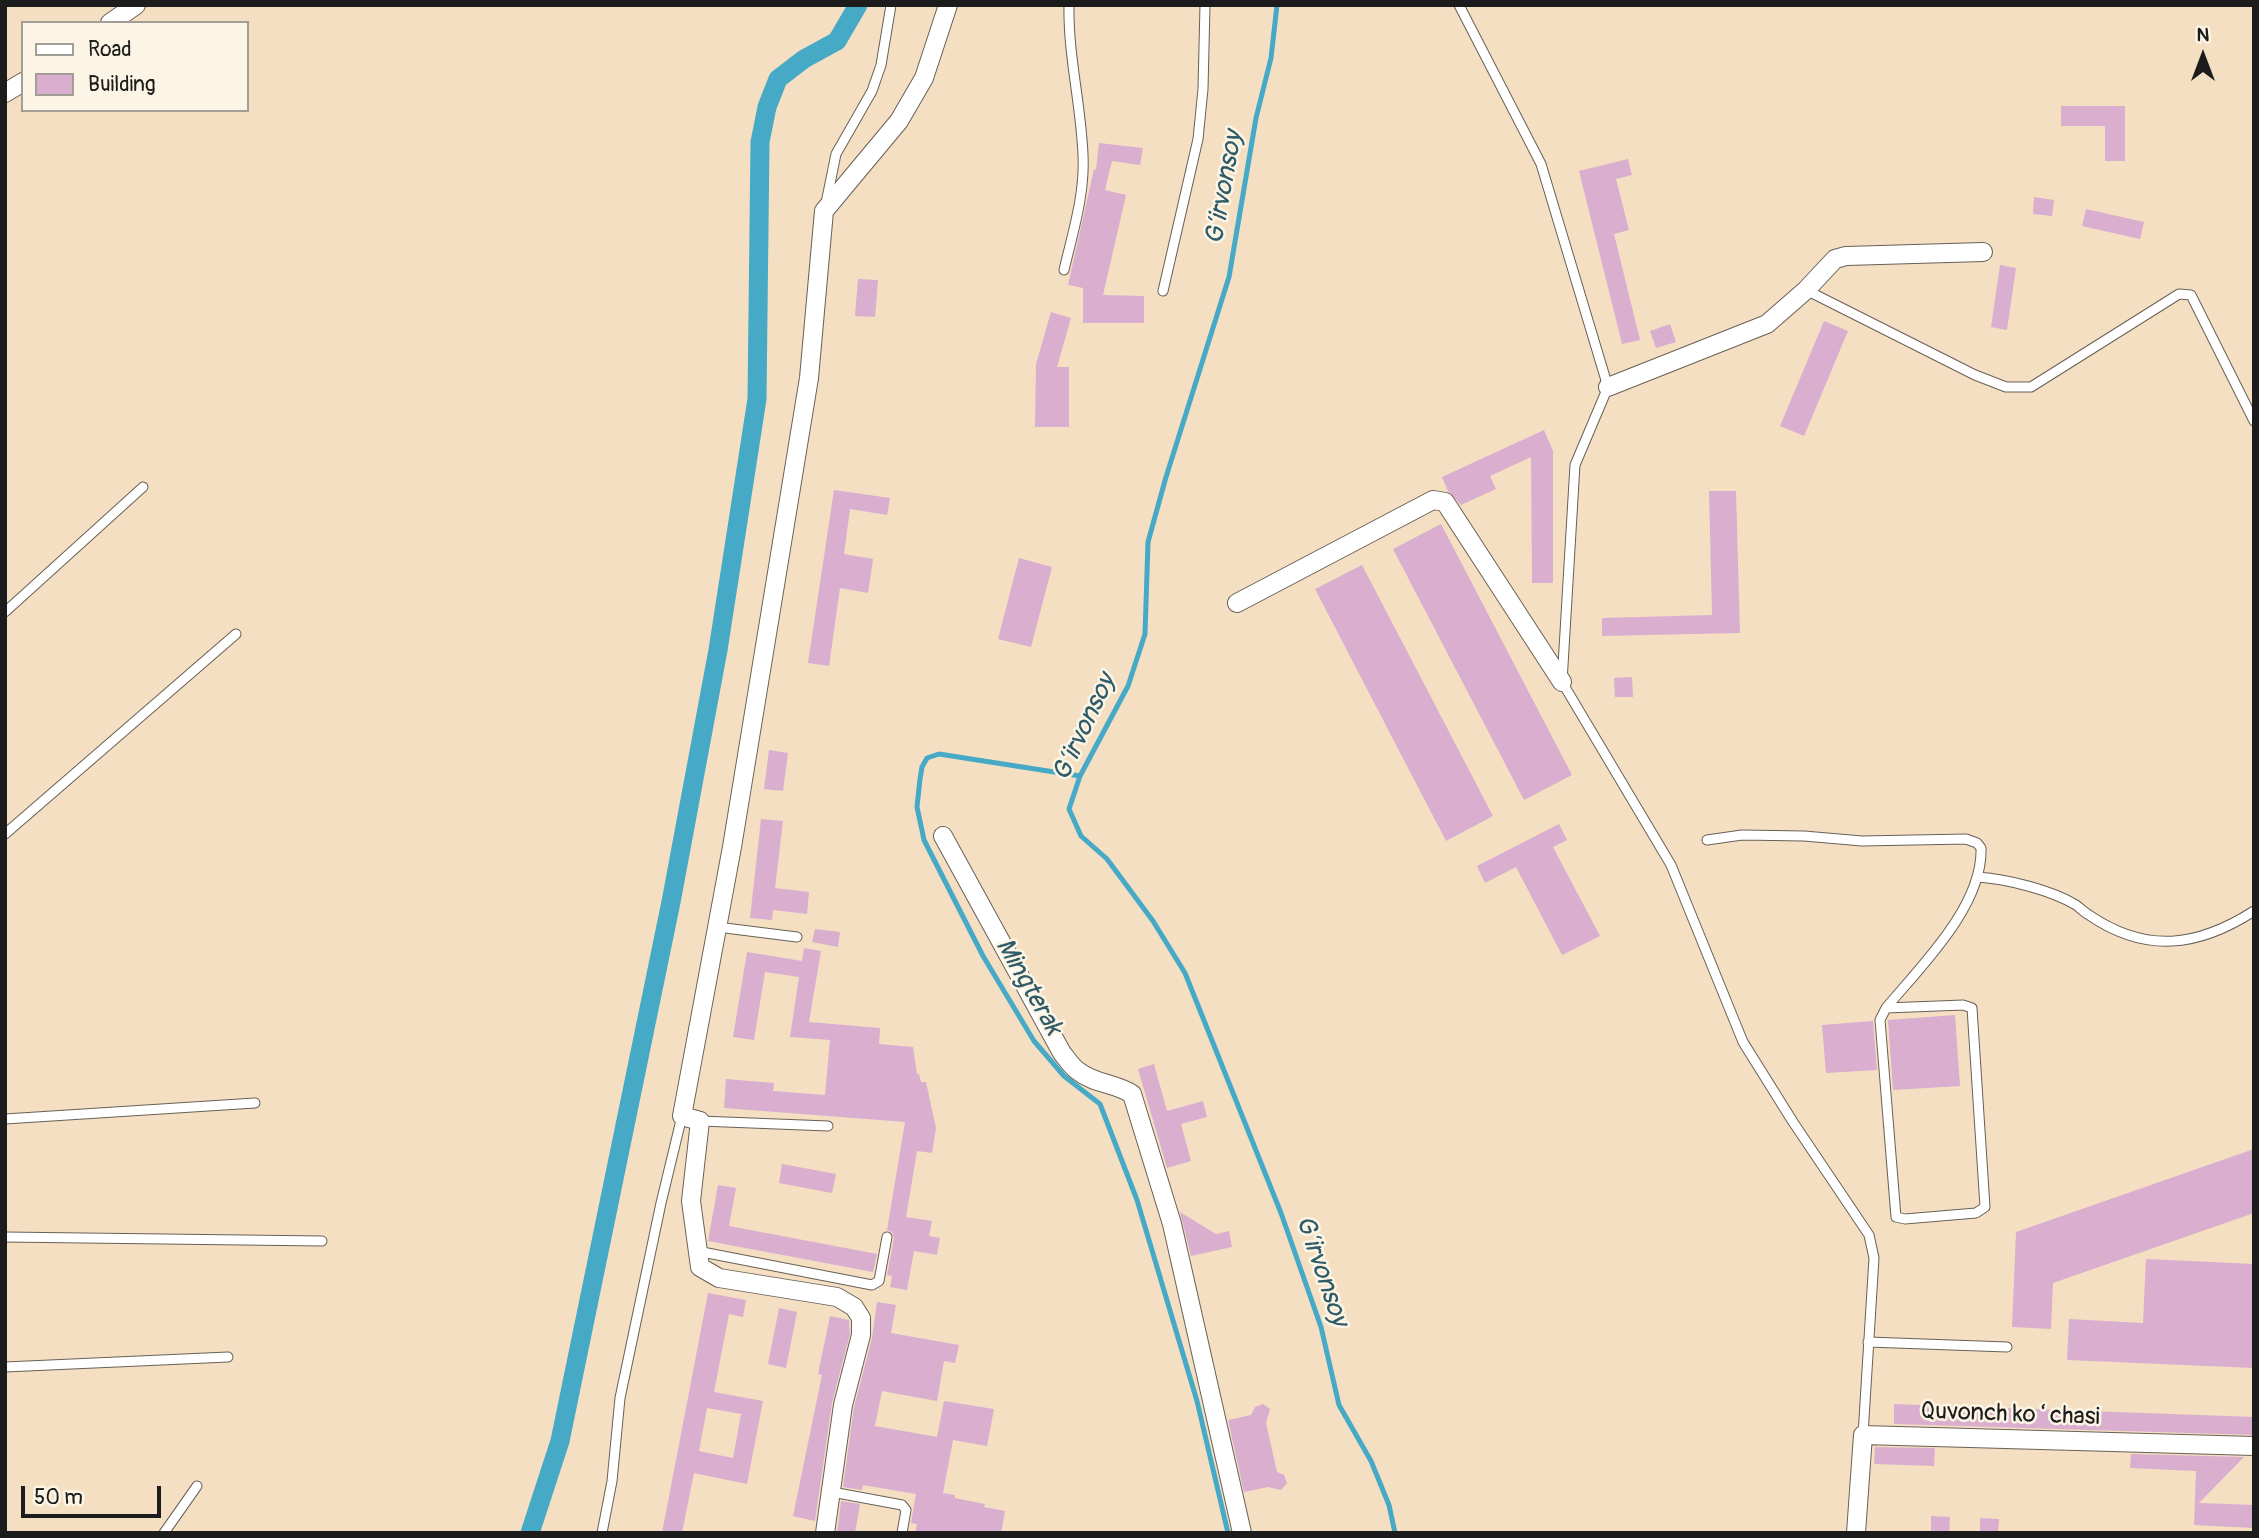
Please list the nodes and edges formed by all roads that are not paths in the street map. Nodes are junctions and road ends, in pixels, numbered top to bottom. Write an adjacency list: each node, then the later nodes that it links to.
1 (136, 5): 7 (street)
2 (891, 5): 10 (lane)
3 (948, 5): 10 (street)
4 (1069, 5): 12 (lane)
5 (1205, 5): 14 (lane)
6 (1459, 5): 15 (lane)
7 (113, 21)
8 (21, 83): 9 (street)
9 (5, 93)
10 (824, 211): 27 (street)
11 (1983, 252): 13 (street)
12 (1064, 270)
13 (1806, 290): 15 (street); 16 (lane)
14 (1163, 291)
15 (1608, 387): 21 (lane)
16 (2254, 421)
17 (143, 487): 19 (lane)
18 (1237, 603): 21 (street)
19 (5, 612)
20 (236, 634): 22 (lane)
21 (1562, 682): 39 (lane)
22 (5, 834)
23 (943, 836): 51 (street)
24 (1707, 840): 25 (lane)
25 (1978, 877): 26 (lane); 29 (lane)
26 (2254, 911)
27 (717, 927): 28 (lane); 31 (street)
28 (797, 937)
29 (1886, 1008): 29 (lane)
30 (255, 1103): 32 (lane)
31 (682, 1116): 33 (street); 48 (lane)
32 (5, 1119)
33 (700, 1121): 34 (lane); 38 (street)
34 (828, 1126)
35 (5, 1237): 37 (lane)
36 (887, 1237): 38 (lane)
37 (321, 1241)
38 (697, 1251): 46 (street)
39 (1868, 1342): 40 (lane); 43 (lane)
40 (2007, 1347)
41 (228, 1357): 42 (lane)
42 (5, 1367)
43 (1863, 1435): 44 (street, Quvonch koʻchasi); 52 (street)
44 (2254, 1446)
45 (197, 1486): 47 (lane)
46 (832, 1492): 49 (street); 50 (lane)
47 (164, 1533)
48 (602, 1533)
49 (825, 1533)
50 (902, 1533)
51 (1242, 1533)
52 (1856, 1533)

